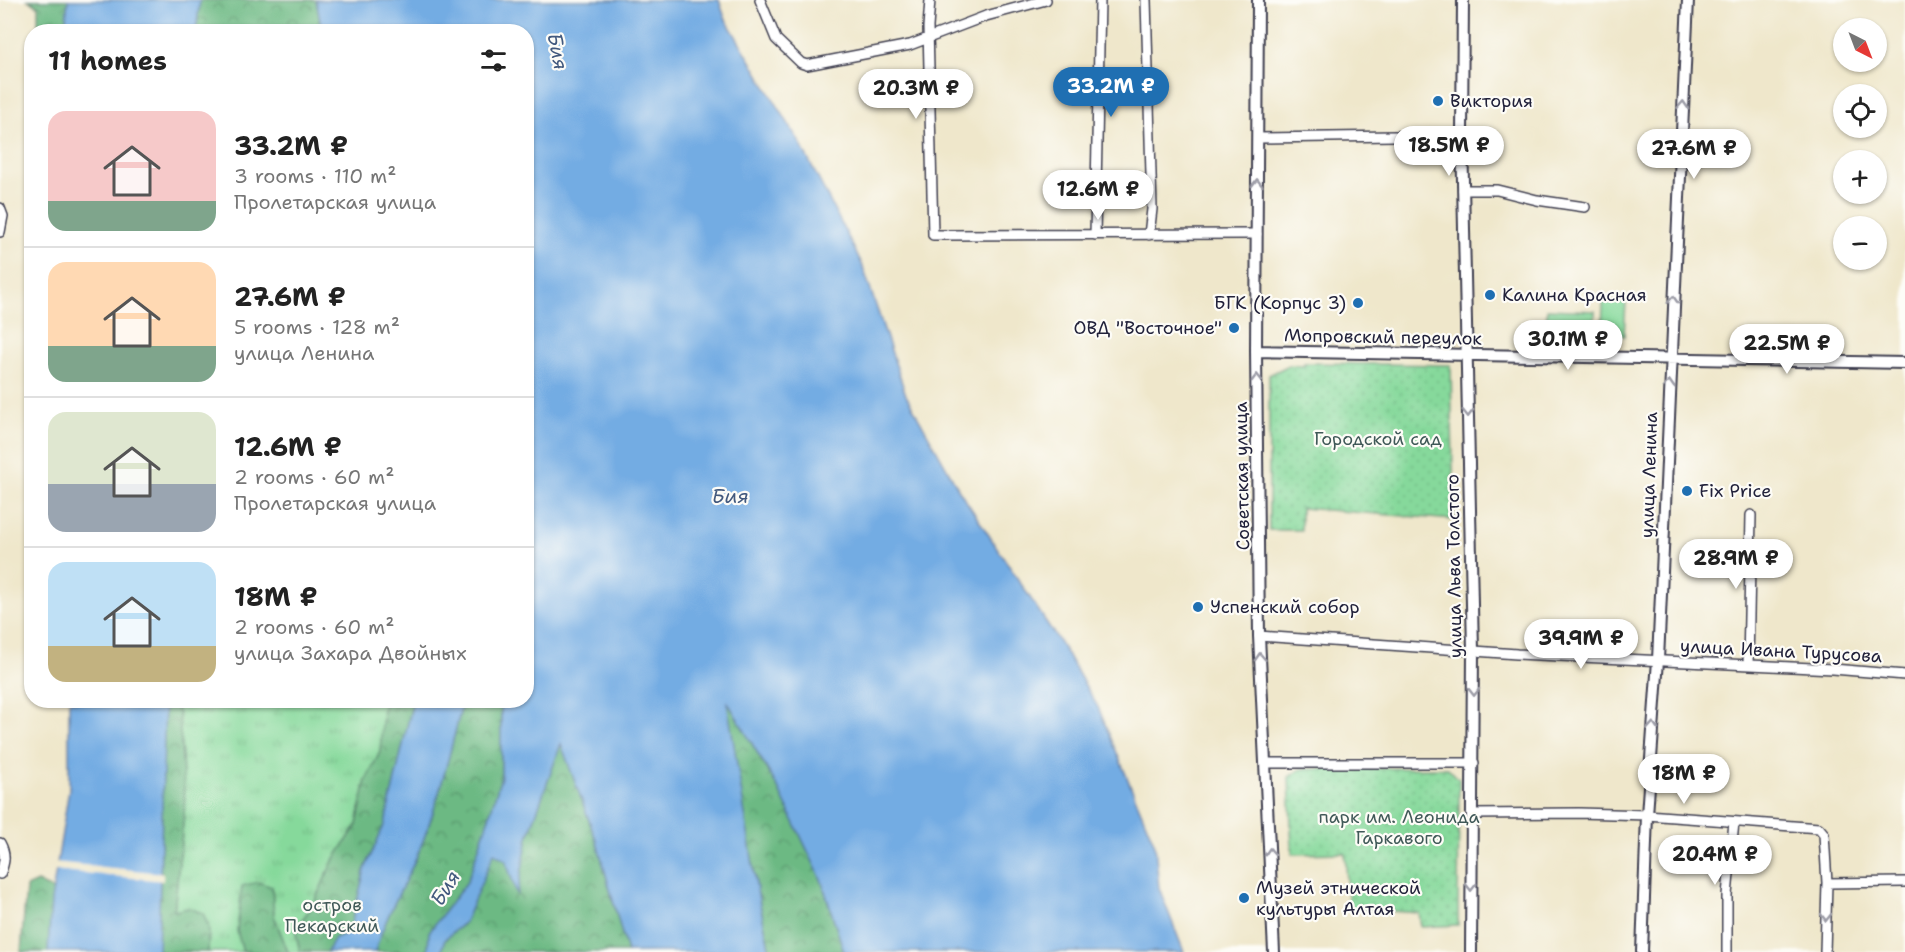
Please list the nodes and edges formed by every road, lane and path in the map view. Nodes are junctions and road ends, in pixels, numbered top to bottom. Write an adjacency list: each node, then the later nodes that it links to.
1 (760, 0): 9 (street)
2 (930, 0): 9 (street)
3 (1046, 0): 9 (street)
4 (1100, 0): 17 (street)
5 (1146, 0): 18 (street)
6 (1258, 0): 11 (street, Советская улица)
7 (1463, 0): 10 (street, улица Льва Толстого)
8 (1688, 0): 21 (street, улица Ленина, one-way to 8)
9 (928, 37): 17 (street)
10 (1462, 135): 11 (street); 12 (street, улица Льва Толстого)
11 (1258, 138): 16 (street, Советская улица, one-way to 11)
12 (1463, 190): 13 (street); 20 (street, улица Льва Толстого)
13 (1585, 207)
14 (0, 208): 15 (street)
15 (0, 232)
16 (1257, 234): 18 (street); 19 (street, Советская улица)
17 (1095, 235): 18 (street)
18 (1149, 235)
19 (1256, 351): 20 (street, Мопровский переулок); 24 (street, Советская улица, one-way to 19)
20 (1467, 354): 21 (street, Мопровский переулок); 25 (street, улица Льва Толстого, one-way to 25)
21 (1670, 358): 22 (street, Мопровский переулок); 26 (street, улица Ленина, one-way to 21)
22 (1905, 363)
23 (1751, 515): 27 (street)
24 (1260, 636): 25 (street, улица Ивана Турусова); 29 (street, Советская улица, one-way to 24)
25 (1473, 651): 26 (street, улица Ивана Турусова); 30 (street, улица Льва Толстого, one-way to 30)
26 (1658, 660): 27 (street, улица Ивана Турусова); 32 (street, улица Ленина, one-way to 26)
27 (1748, 665): 28 (street, улица Ивана Турусова)
28 (1905, 675)
29 (1266, 763): 30 (street); 38 (street, Советская улица, one-way to 29)
30 (1474, 763): 31 (street, улица Льва Толстого)
31 (1472, 814): 32 (street); 39 (street, улица Льва Толстого, one-way to 39)
32 (1647, 815): 33 (street); 40 (street, улица Ленина)
33 (1734, 822): 37 (street); 41 (street)
34 (0, 843): 35 (street)
35 (0, 874)
36 (1905, 882): 37 (street)
37 (1827, 883): 42 (street, one-way to 42)
38 (1274, 952)
39 (1472, 952)
40 (1642, 952)
41 (1727, 952)
42 (1825, 952)

